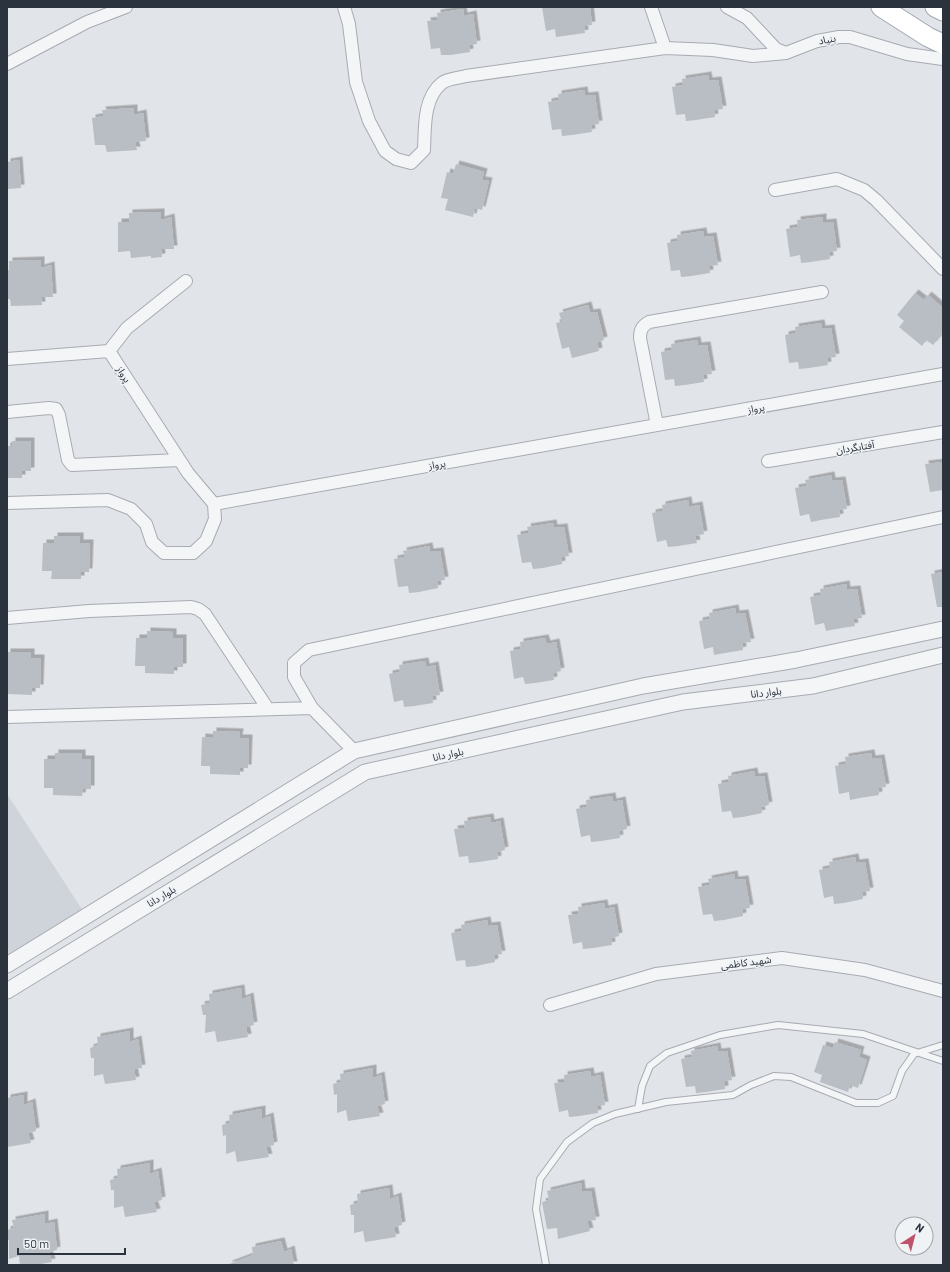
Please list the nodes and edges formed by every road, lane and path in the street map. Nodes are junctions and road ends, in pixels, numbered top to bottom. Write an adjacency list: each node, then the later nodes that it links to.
1 (126, 7): 12 (street)
2 (344, 7): 9 (street, بنیاد)
3 (651, 7): 9 (street)
4 (727, 7): 10 (street)
5 (881, 7): 8 (main road)
6 (935, 7): 7 (main road)
7 (943, 11)
8 (943, 44)
9 (665, 48): 10 (street, بنیاد)
10 (786, 53): 11 (street, بنیاد)
11 (943, 59)
12 (7, 64)
13 (776, 190): 14 (street)
14 (943, 269)
15 (186, 281): 17 (street)
16 (822, 292): 21 (street)
17 (109, 351): 18 (street); 23 (street, پرواز)
18 (7, 359)
19 (943, 374): 21 (street, پرواز)
20 (7, 412): 23 (street)
21 (657, 426): 26 (street, پرواز)
22 (943, 432): 24 (street, آفتابگردان)
23 (179, 460): 26 (street, پرواز)
24 (768, 461)
25 (7, 503): 26 (street)
26 (214, 504)
27 (943, 517): 31 (street)
28 (7, 618): 32 (street)
29 (943, 629): 34 (street)
30 (943, 655): 36 (street, بلوار دانا)
31 (312, 708): 32 (street); 34 (street)
32 (268, 709): 33 (street)
33 (7, 717)
34 (354, 751): 35 (street)
35 (7, 965)
36 (7, 991)
37 (943, 991): 38 (street, شهید کاظمی)
38 (550, 1005)
39 (943, 1045): 40 (lane)
40 (918, 1053): 41 (lane); 42 (lane); 42 (lane)
41 (943, 1061)
42 (638, 1109): 43 (lane)
43 (546, 1265)

